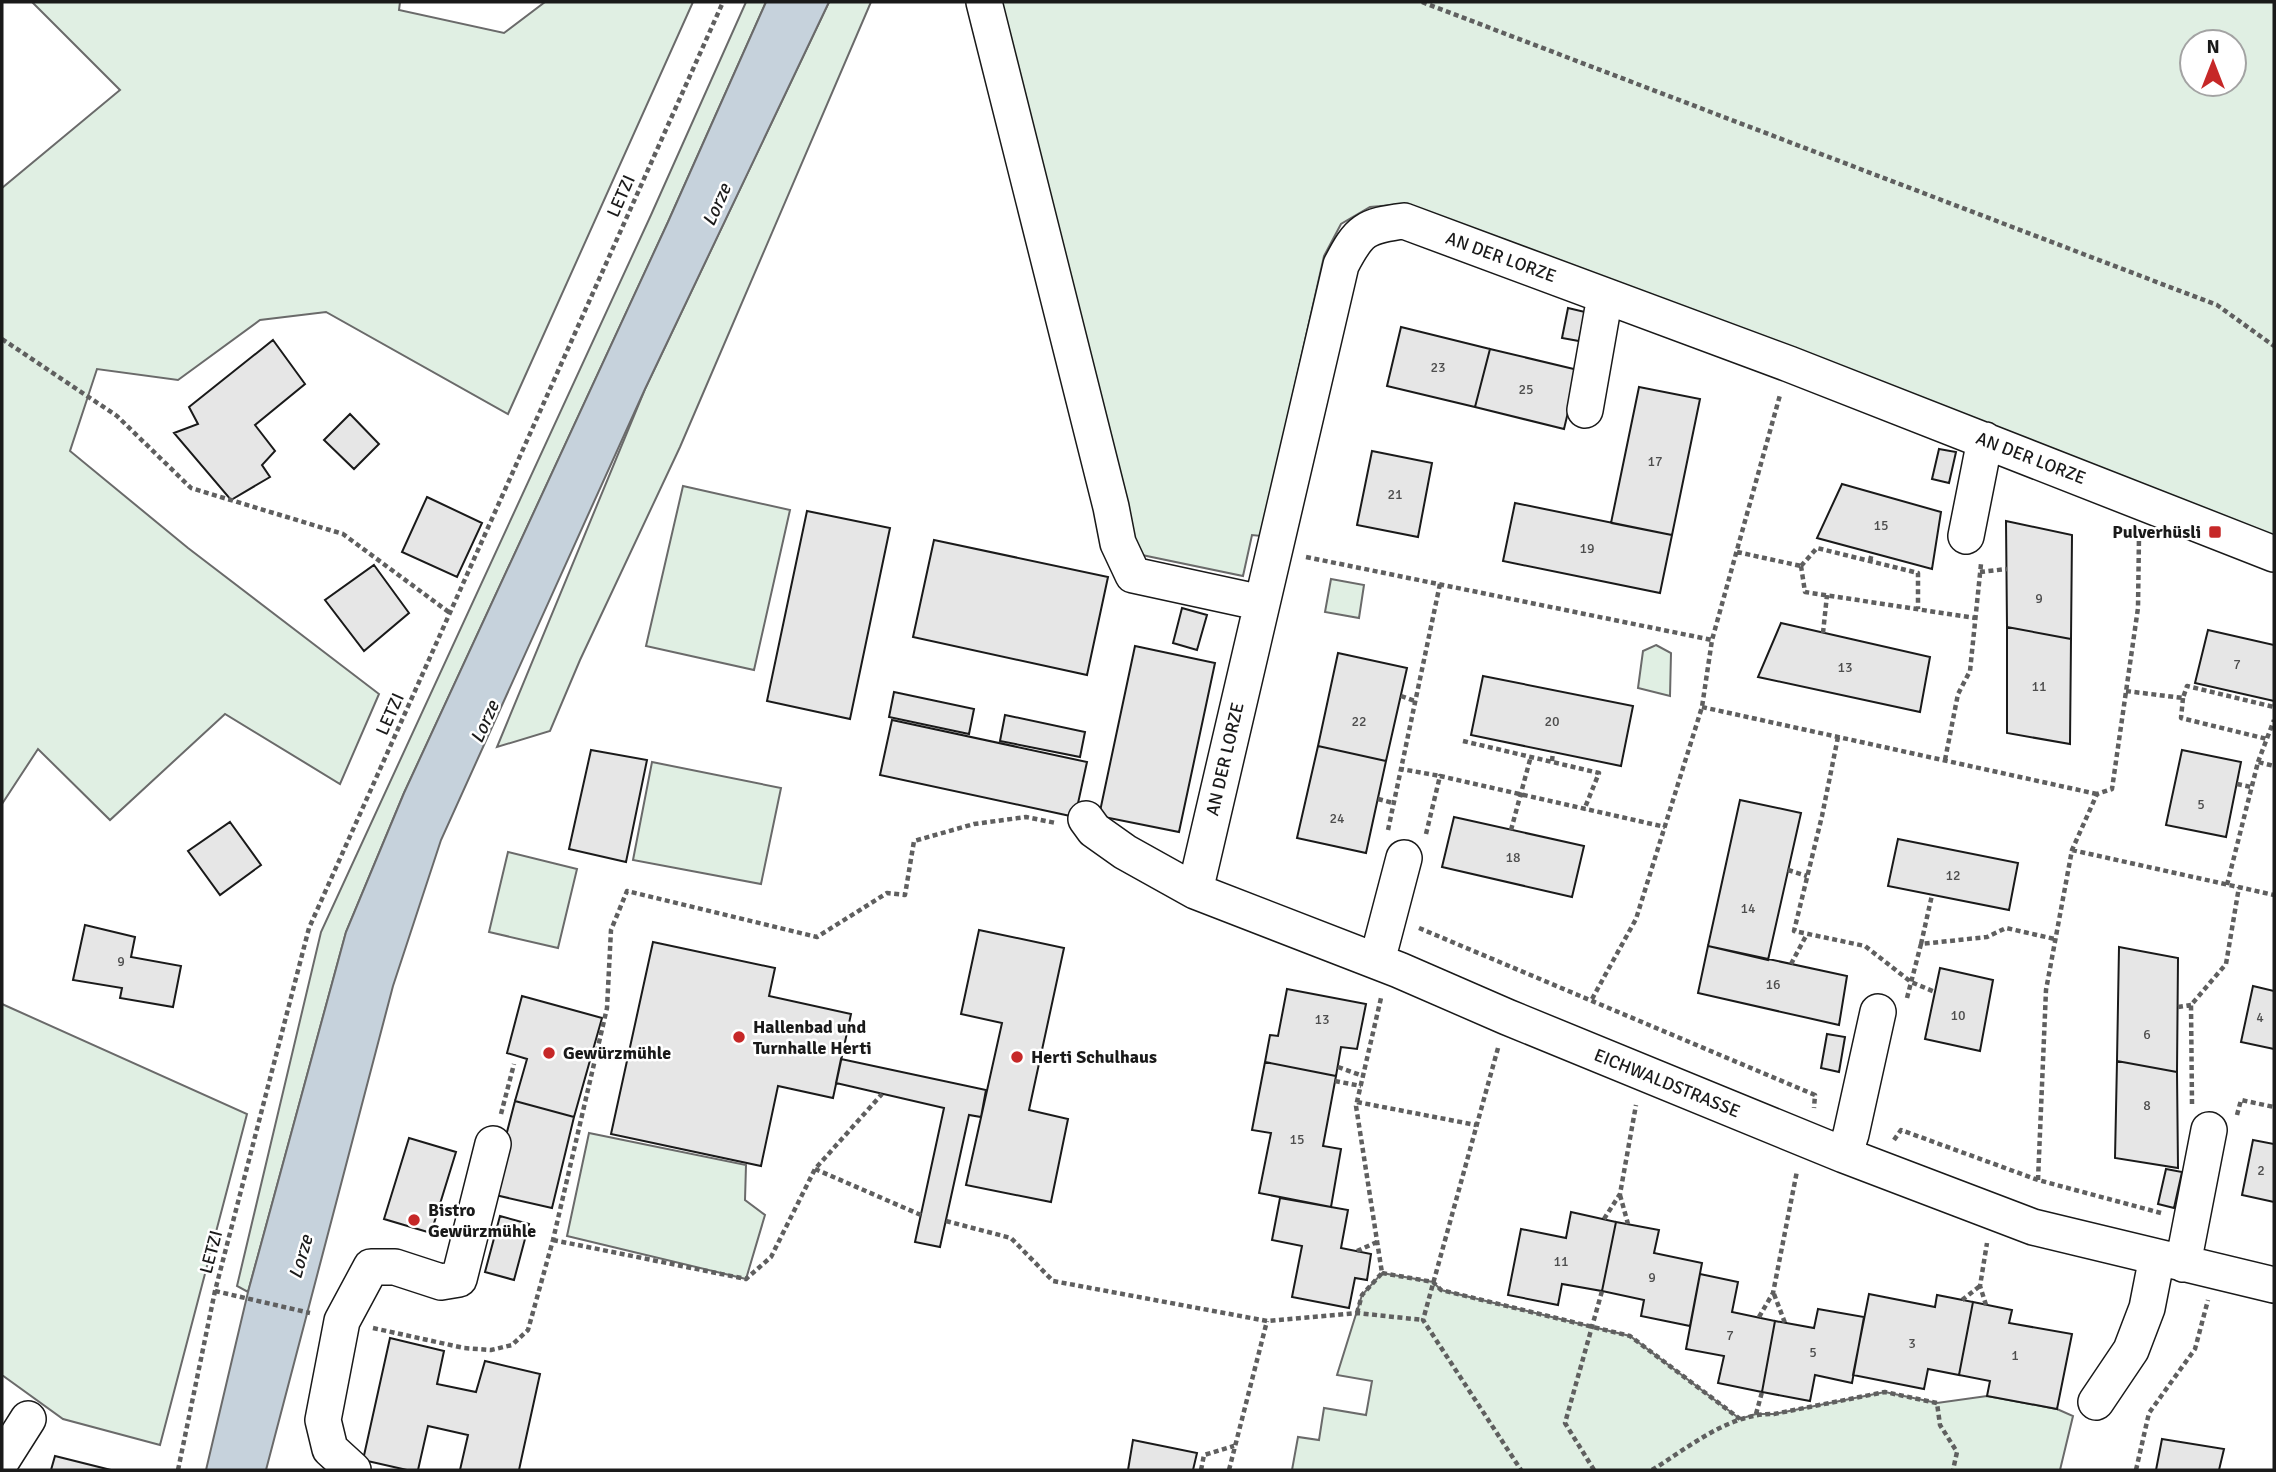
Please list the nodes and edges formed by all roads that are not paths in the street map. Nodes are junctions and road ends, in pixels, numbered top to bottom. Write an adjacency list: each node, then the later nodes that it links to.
1 (984, 2): 7 (street)
2 (1605, 296): 3 (street); 4 (street, AN DER LORZE); 7 (street, AN DER LORZE)
3 (1585, 410)
4 (1985, 440): 5 (street); 6 (street, AN DER LORZE)
5 (1966, 536)
6 (2274, 554)
7 (1262, 603): 10 (street, AN DER LORZE)
8 (1090, 824): 10 (street, EICHWALDSTRASSE)
9 (1414, 850): 11 (street)
10 (1195, 891): 11 (street, EICHWALDSTRASSE)
11 (1386, 974): 15 (street, EICHWALDSTRASSE)
12 (1878, 1012): 15 (street)
13 (2201, 1119): 16 (street)
14 (493, 1144): 21 (street)
15 (1847, 1144): 16 (street, EICHWALDSTRASSE)
16 (2167, 1249): 17 (street, EICHWALDSTRASSE); 18 (street)
17 (2274, 1284)
18 (2096, 1402)
19 (28, 1419): 20 (street)
20 (2, 1460)
21 (354, 1470)

